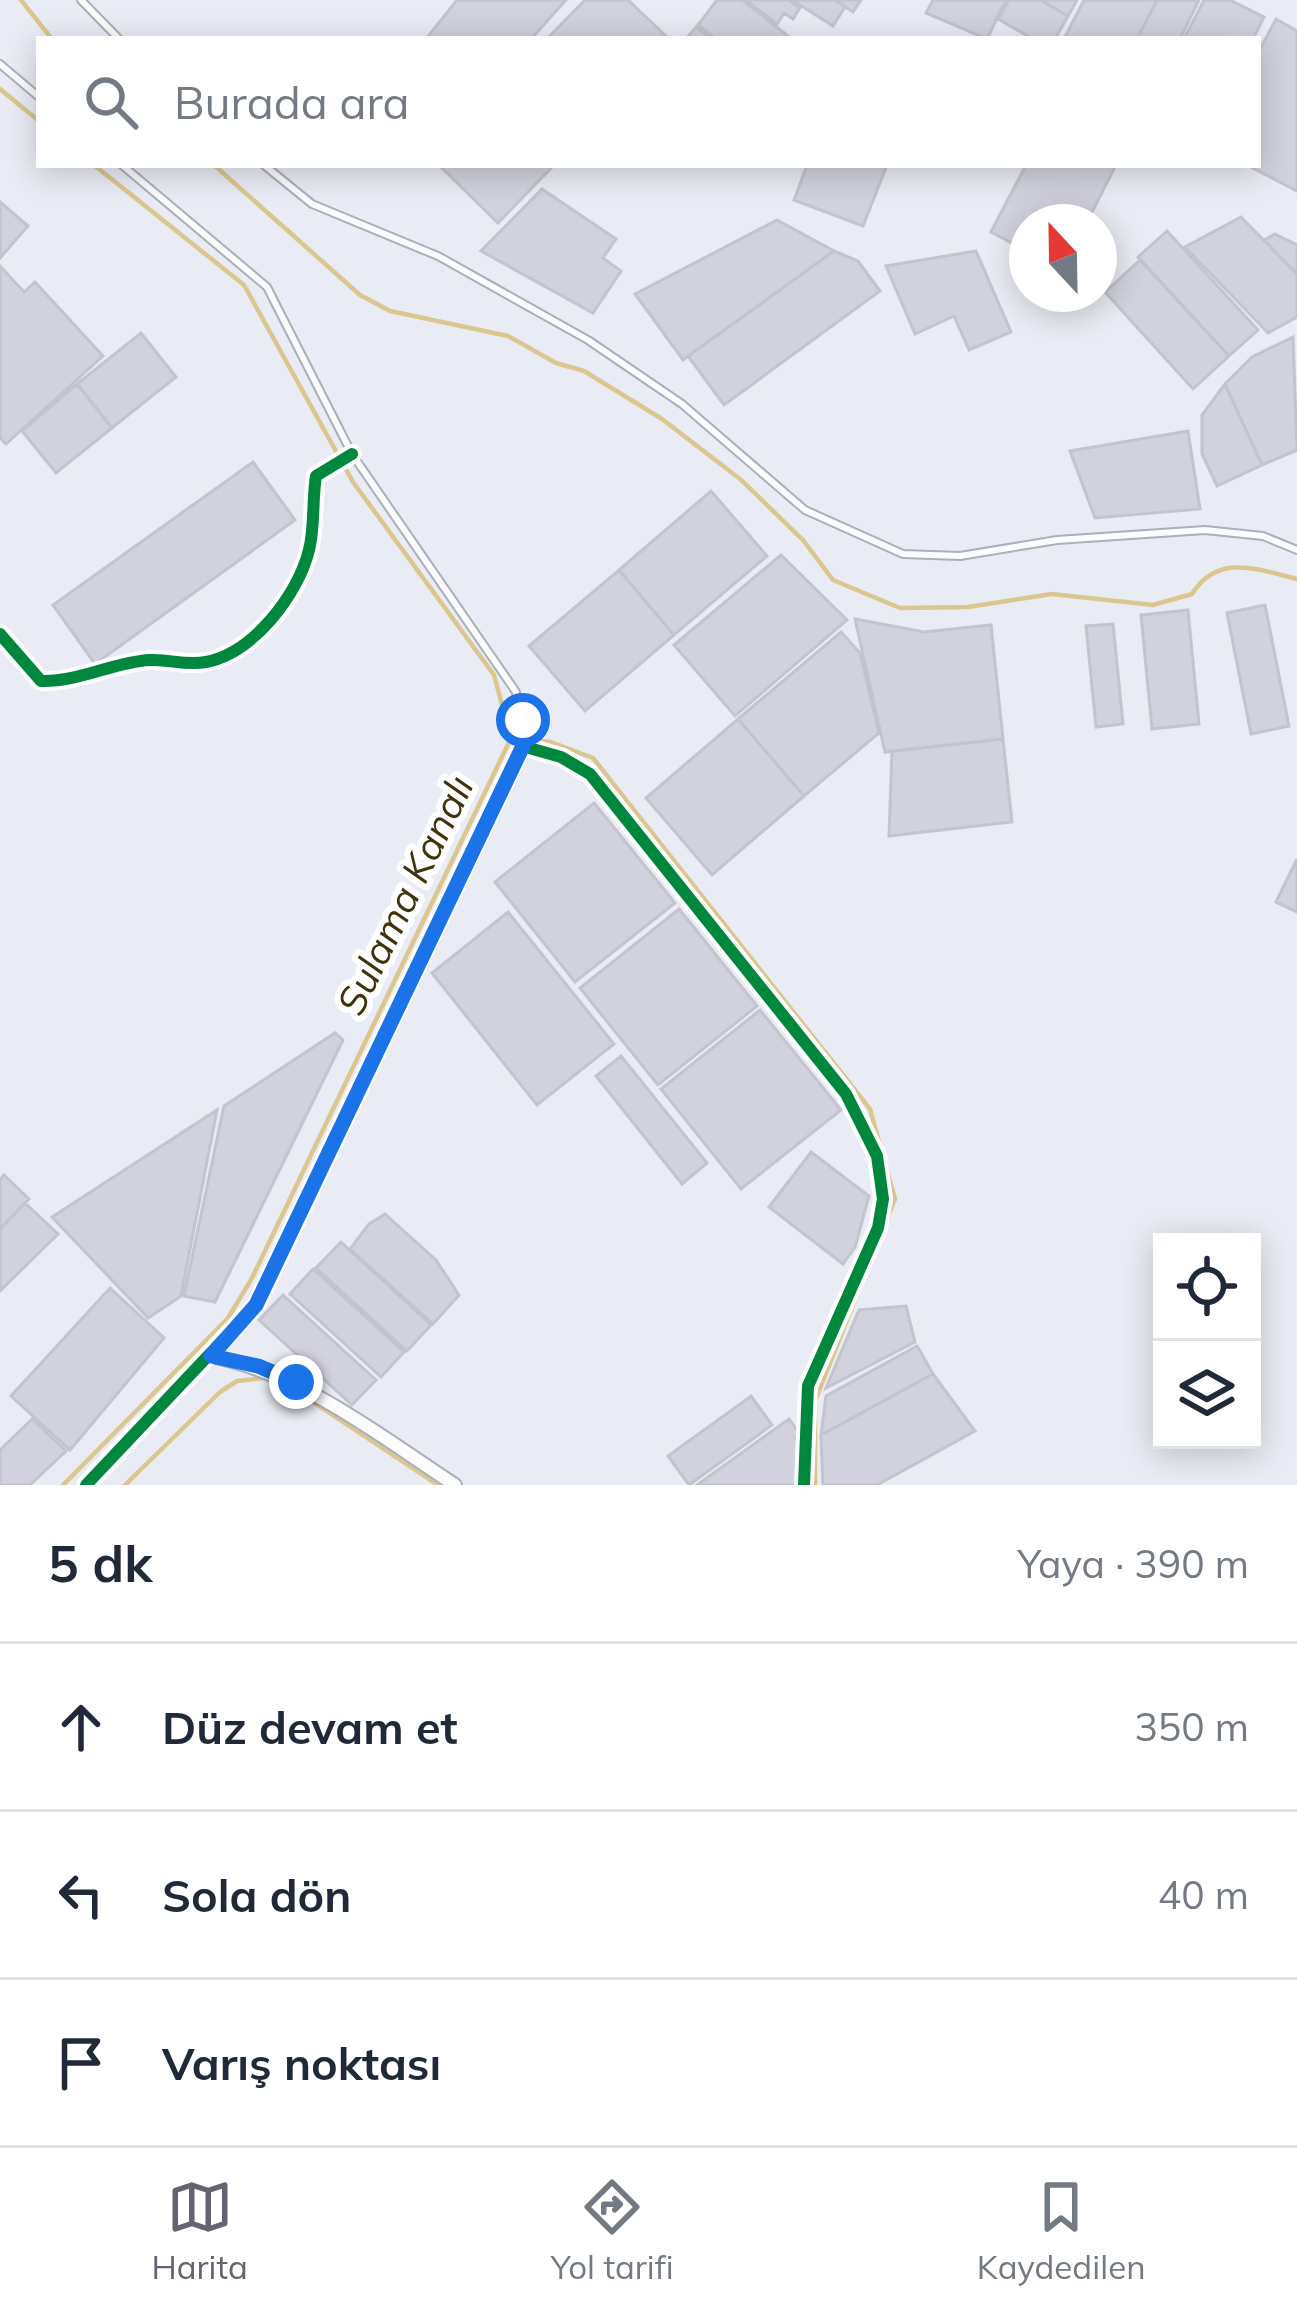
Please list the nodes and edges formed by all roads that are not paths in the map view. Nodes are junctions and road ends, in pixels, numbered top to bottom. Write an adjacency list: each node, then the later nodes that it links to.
1 (80, 0): 2 (lane)
2 (116, 36)
3 (0, 64): 4 (lane)
4 (36, 94)
5 (126, 168): 7 (lane)
6 (268, 168): 8 (lane)
7 (352, 454): 9 (street); 10 (lane)
8 (1297, 550)
9 (0, 634)
10 (523, 746): 11 (street); 14 (street)
11 (211, 1356): 12 (street); 13 (street)
12 (86, 1485)
13 (455, 1485)
14 (804, 1485)

